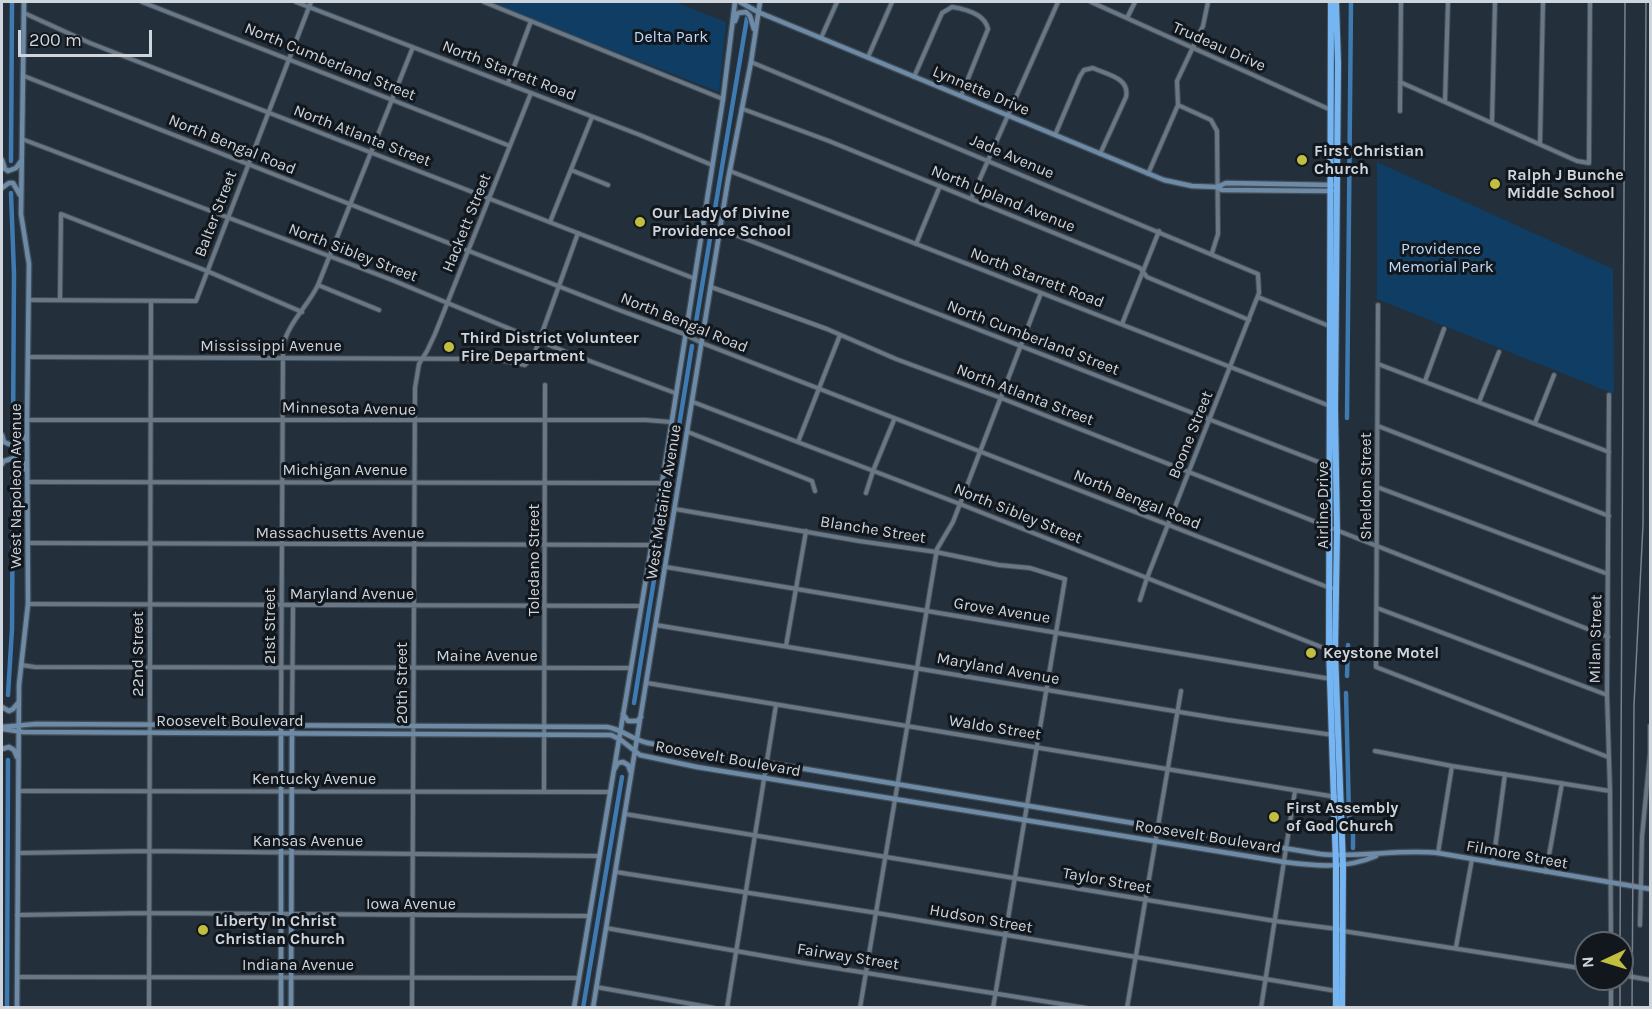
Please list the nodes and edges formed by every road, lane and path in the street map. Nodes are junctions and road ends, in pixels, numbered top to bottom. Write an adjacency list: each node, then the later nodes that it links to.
1 (24, 2): 22 (street, West Napoleon Avenue)
2 (142, 2): 31 (street, North Cumberland Street)
3 (296, 2): 20 (street, North Starrett Road)
4 (484, 2): 24 (street)
5 (735, 2): 25 (street, West Metairie Avenue)
6 (740, 2): 21 (street, Lynnette Drive)
7 (760, 2): 21 (street, West Metairie Avenue)
8 (837, 2): 26 (street)
9 (892, 2): 30 (street)
10 (1058, 2): 47 (street)
11 (1091, 2): 23 (street, Trudeau Drive)
12 (1135, 2): 23 (street)
13 (1208, 2): 29 (street)
14 (1333, 2): 44 (highway, Airline Drive)
15 (1401, 2): 35 (street)
16 (1448, 2): 41 (street)
17 (1495, 2): 49 (street)
18 (1543, 2): 52 (street)
19 (1590, 2): 52 (street)
20 (310, 4): 28 (street, North Starrett Road); 31 (street, Balter Street)
21 (758, 12): 26 (street, Lynnette Drive); 27 (street, West Metairie Avenue)
22 (24, 13): 33 (street, West Napoleon Avenue); 46 (street, North Atlanta Street)
23 (1127, 18): 29 (street, Trudeau Drive)
24 (531, 21): 36 (street); 40 (street)
25 (731, 29): 27 (street); 40 (street, West Metairie Avenue)
26 (821, 38): 30 (street, Lynnette Drive)
27 (755, 41): 32 (street, West Metairie Avenue)
28 (412, 47): 36 (street, North Starrett Road); 39 (street, 21st Street)
29 (1193, 48): 42 (street); 44 (street, Trudeau Drive)
30 (868, 57): 34 (street, Lynnette Drive)
31 (289, 59): 39 (street, North Cumberland Street); 46 (street, Balter Street)
32 (752, 62): 43 (street, West Metairie Avenue); 58 (street, Jade Avenue)
33 (24, 76): 51 (street, West Napoleon Avenue); 59 (street, North Bengal Road)
34 (914, 77): 38 (street, Lynnette Drive); 38 (street)
35 (1400, 82): 41 (street); 45 (street)
36 (508, 83): 37 (street, North Starrett Road)
37 (531, 93): 48 (street, North Starrett Road); 53 (street, Hackett Street)
38 (961, 96): 47 (street, Lynnette Drive)
39 (391, 99): 53 (street, North Cumberland Street); 54 (street, 21st Street)
40 (723, 99): 60 (street, West Metairie Avenue)
41 (1445, 101): 49 (street)
42 (1178, 105): 63 (street); 67 (street)
43 (743, 109): 62 (street, West Metairie Avenue); 66 (street, North Upland Avenue)
44 (1335, 111): 69 (highway, Airline Drive)
45 (1400, 111)
46 (268, 112): 54 (street, North Atlanta Street); 59 (street, Balter Street)
47 (1007, 116): 50 (street, Lynnette Drive); 58 (street)
48 (592, 117): 60 (street, North Starrett Road); 61 (street)
49 (1492, 122): 52 (street)
50 (1055, 135): 55 (street, Lynnette Drive); 55 (street)
51 (22, 139): 56 (street, West Napoleon Avenue); 75 (street, North Sibley Street)
52 (1540, 144)
53 (510, 146): 72 (street, Hackett Street)
54 (371, 152): 72 (street, North Atlanta Street); 74 (street, 21st Street)
55 (1100, 154): 63 (street, Lynnette Drive)
56 (21, 158): 57 (street); 71 (street, West Napoleon Avenue)
57 (2, 160)
58 (988, 160): 73 (street); 78 (street, Jade Avenue)
59 (248, 164): 74 (street, North Bengal Road); 75 (street, Balter Street)
60 (712, 165): 86 (street, West Metairie Avenue)
61 (571, 170): 65 (street); 76 (street)
62 (730, 171): 77 (street, West Metairie Avenue); 80 (street, North Starrett Road)
63 (1148, 174): 67 (street, Lynnette Drive)
64 (1295, 184): 67 (street, Lynnette Drive); 69 (street, Lynnette Drive); 70 (street)
65 (608, 185)
66 (940, 186): 73 (street, North Upland Avenue); 80 (street)
67 (1217, 187): 70 (street, Lynnette Drive); 82 (street)
68 (2, 188): 71 (street)
69 (1333, 188): 70 (street, Lynnette Drive); 104 (highway, Airline Drive)
70 (1295, 191)
71 (21, 197): 93 (street, West Napoleon Avenue)
72 (489, 198): 76 (street, North Atlanta Street); 81 (street, Hackett Street)
73 (971, 199): 85 (street, North Upland Avenue)
74 (351, 204): 81 (street, North Bengal Road); 83 (street, 21st Street)
75 (228, 218): 83 (street, North Sibley Street); 84 (street, Balter Street)
76 (550, 222): 79 (street, North Atlanta Street)
77 (720, 229): 90 (street, West Metairie Avenue); 110 (street, North Cumberland Street)
78 (1160, 231): 82 (street, Jade Avenue); 85 (street)
79 (578, 233): 86 (street, North Atlanta Street); 89 (street)
80 (916, 244): 91 (street, North Starrett Road)
81 (469, 250): 89 (street, North Bengal Road); 96 (street, Hackett Street)
82 (1212, 253): 87 (street, Jade Avenue)
83 (330, 257): 88 (street, 21st Street); 96 (street, North Sibley Street)
84 (207, 271): 94 (street); 95 (street, Balter Street); 99 (street)
85 (1143, 273): 101 (street, North Upland Avenue); 102 (street)
86 (693, 278): 100 (street, West Metairie Avenue)
87 (1260, 279): 92 (street, Boone Street)
88 (318, 285): 98 (street); 99 (street, 21st Street)
89 (559, 285): 106 (street, North Bengal Road); 108 (street)
90 (711, 287): 103 (street, West Metairie Avenue); 107 (street, North Atlanta Street)
91 (1041, 293): 102 (street, North Starrett Road); 110 (street)
92 (1258, 297): 101 (street, Boone Street); 104 (street)
93 (29, 300): 94 (street); 112 (street, West Napoleon Avenue)
94 (60, 300): 95 (street)
95 (151, 301): 113 (street, 22nd Street)
96 (447, 303): 108 (street, North Sibley Street); 115 (street, Hackett Street)
97 (1378, 305): 116 (street, Sheldon Street)
98 (379, 310)
99 (302, 312): 114 (street, 21st Street)
100 (687, 319): 103 (street); 106 (street, West Metairie Avenue)
101 (1249, 320): 117 (street, Boone Street)
102 (1122, 324): 117 (street, North Starrett Road)
103 (705, 326): 109 (street, West Metairie Avenue)
104 (1333, 327): 127 (highway, Airline Drive)
105 (1444, 329): 119 (street)
106 (684, 334): 109 (street, North Bengal Road); 122 (street, West Metairie Avenue)
107 (840, 335): 121 (street); 124 (street, North Atlanta Street)
108 (538, 341): 115 (street, Mississippi Avenue); 122 (street, North Sibley Street)
109 (702, 343): 121 (street, North Bengal Road); 125 (street, West Metairie Avenue)
110 (1021, 346): 124 (street); 132 (street, North Cumberland Street)
111 (1499, 352): 126 (street)
112 (29, 357): 113 (street, Mississippi Avenue); 128 (street, West Napoleon Avenue)
113 (151, 357): 114 (street, Mississippi Avenue); 129 (street, 22nd Street)
114 (283, 358): 115 (street, Mississippi Avenue); 130 (street, 21st Street)
115 (422, 360): 134 (street, 20th Street)
116 (1378, 364): 119 (street); 137 (street, Sheldon Street)
117 (1231, 367): 127 (street, North Starrett Road); 132 (street, Boone Street)
118 (1554, 375): 136 (street)
119 (1425, 381): 126 (street)
120 (545, 385): 133 (street, Toledano Street)
121 (819, 389): 131 (street, North Bengal Road); 141 (street)
122 (675, 393): 135 (street, West Metairie Avenue)
123 (1609, 395): 143 (street, Milan Street)
124 (1001, 398): 142 (street); 147 (street, North Atlanta Street)
125 (693, 402): 138 (street, West Metairie Avenue); 141 (street, North Sibley Street)
126 (1479, 402): 136 (street)
127 (1332, 407): 145 (highway, Airline Drive)
128 (27, 420): 129 (street, Minnesota Avenue); 140 (street, West Napoleon Avenue)
129 (151, 420): 130 (street, Minnesota Avenue); 150 (street, 22nd Street)
130 (282, 420): 134 (street, Minnesota Avenue); 151 (street, 21st Street)
131 (894, 420): 142 (street, North Bengal Road); 146 (street)
132 (1210, 420): 145 (street, North Cumberland Street); 147 (street, Boone Street)
133 (546, 421): 134 (street, Minnesota Avenue); 135 (street, Minnesota Avenue); 153 (street, Toledano Street)
134 (415, 422): 152 (street, 20th Street)
135 (671, 422): 154 (street, West Metairie Avenue)
136 (1535, 423): 143 (street)
137 (1378, 426): 155 (street, Sheldon Street); 160 (street)
138 (688, 432): 156 (street); 159 (street, West Metairie Avenue)
139 (2, 435): 140 (street)
140 (27, 435): 148 (street, West Napoleon Avenue)
141 (798, 442): 146 (street, North Sibley Street)
142 (981, 452): 158 (street); 161 (street, North Bengal Road)
143 (1609, 452): 160 (street, Milan Street)
144 (2, 464): 148 (street)
145 (1334, 467): 162 (highway, Airline Drive); 164 (highway, Airline Drive)
146 (873, 471): 157 (street); 158 (street, North Sibley Street)
147 (1189, 473): 161 (street, Boone Street); 162 (street, North Atlanta Street)
148 (27, 475): 149 (street, West Napoleon Avenue)
149 (27, 482): 150 (street, Michigan Avenue); 165 (street, West Napoleon Avenue)
150 (151, 482): 151 (street, Michigan Avenue); 166 (street, 22nd Street)
151 (282, 482): 152 (street, Michigan Avenue); 167 (street, 21st Street)
152 (415, 482): 153 (street, Michigan Avenue); 168 (street, 20th Street)
153 (546, 482): 154 (street, Michigan Avenue); 169 (street, Toledano Street)
154 (662, 483): 170 (street, West Metairie Avenue)
155 (1377, 487): 171 (street, Sheldon Street); 174 (street)
156 (815, 491)
157 (866, 493)
158 (960, 504): 172 (street); 175 (street, North Sibley Street)
159 (675, 509): 163 (street, Blanche Street); 173 (street, West Metairie Avenue)
160 (1609, 516): 174 (street, Milan Street)
161 (1168, 525): 175 (street, Boone Street); 177 (street, North Bengal Road)
162 (1329, 528): 164 (street, North Atlanta Street); 177 (highway, Airline Drive)
163 (806, 531): 172 (street, Blanche Street); 176 (street)
164 (1337, 531): 171 (street, North Atlanta Street); 177 (highway, Airline Drive)
165 (28, 543): 166 (street, Massachusetts Avenue); 179 (street, West Napoleon Avenue)
166 (151, 544): 167 (street, Massachusetts Avenue); 180 (street, 22nd Street)
167 (282, 545): 168 (street, Massachusetts Avenue); 181 (street, 21st Street)
168 (415, 545): 169 (street, Massachusetts Avenue); 183 (street, 20th Street)
169 (546, 545): 170 (street, Massachusetts Avenue); 184 (street, Toledano Street)
170 (651, 545): 185 (street, West Metairie Avenue)
171 (1377, 546): 186 (street, Sheldon Street); 190 (street, North Atlanta Street)
172 (936, 552): 187 (street); 189 (street, Blanche Street)
173 (666, 567): 176 (street, Grove Avenue); 188 (street, West Metairie Avenue)
174 (1608, 574): 190 (street, Milan Street)
175 (1147, 578): 178 (street, Boone Street); 192 (street, North Sibley Street)
176 (796, 588): 187 (street, Grove Avenue); 191 (street)
177 (1333, 589): 192 (highway, Airline Drive)
178 (1140, 600)
179 (28, 604): 180 (street, Maryland Avenue); 193 (street, West Napoleon Avenue)
180 (150, 606): 181 (street, Maryland Avenue); 194 (street, 22nd Street)
181 (282, 606): 182 (street, Maryland Avenue); 198 (street, 21st Street)
182 (292, 606): 183 (street, Maryland Avenue); 195 (street, 21st Street)
183 (414, 606): 184 (street, Maryland Avenue); 199 (street, 20th Street)
184 (545, 606): 185 (street, Maryland Avenue); 196 (street, Toledano Street)
185 (641, 606): 200 (street, West Metairie Avenue)
186 (1377, 608): 205 (street); 236 (street, Sheldon Street)
187 (926, 610): 189 (street, Grove Avenue); 197 (street)
188 (656, 625): 191 (street, Maryland Avenue); 202 (street, West Metairie Avenue)
189 (1057, 632): 201 (street, Grove Avenue); 203 (street)
190 (1608, 637): 205 (street, Milan Street)
191 (786, 646): 197 (street, Maryland Avenue)
192 (1332, 650): 201 (highway, Airline Drive)
193 (21, 665): 194 (street, Maine Avenue); 206 (street, West Napoleon Avenue)
194 (150, 667): 198 (street, Maine Avenue); 213 (street, 22nd Street)
195 (292, 667): 198 (street, Maine Avenue); 199 (street, Maine Avenue); 215 (street, 21st Street)
196 (545, 667): 199 (street, Maine Avenue); 200 (street, Maine Avenue); 219 (street, Toledano Street)
197 (917, 667): 203 (street, Maryland Avenue); 217 (street)
198 (282, 668): 214 (street, 21st Street)
199 (414, 668): 216 (street, 20th Street)
200 (630, 668): 209 (street, West Metairie Avenue)
201 (1333, 679): 228 (highway, Airline Drive)
202 (647, 683): 207 (street, Waldo Street); 211 (street, West Metairie Avenue)
203 (1047, 689): 210 (street, Maryland Avenue); 231 (street)
204 (1181, 691): 210 (street)
205 (1607, 695): 236 (street, Milan Street)
206 (19, 703): 208 (street); 212 (street, West Napoleon Avenue)
207 (776, 705): 217 (street, Waldo Street); 238 (street)
208 (2, 706)
209 (623, 711): 211 (street); 221 (street, West Metairie Avenue)
210 (1177, 711): 228 (street, Maryland Avenue); 240 (street)
211 (642, 716): 230 (street, West Metairie Avenue)
212 (18, 725): 213 (street, Roosevelt Boulevard); 220 (street, Roosevelt Boulevard); 222 (street, West Napoleon Avenue)
213 (150, 725): 214 (street, Roosevelt Boulevard); 223 (street, 22nd Street)
214 (281, 725): 215 (street, Roosevelt Boulevard); 224 (street, 21st Street)
215 (292, 725): 216 (street, Roosevelt Boulevard); 225 (street, 21st Street)
216 (414, 726): 219 (street, Roosevelt Boulevard); 226 (street, 20th Street)
217 (907, 726): 231 (street, Waldo Street); 246 (street)
218 (1650, 726): 235 (street)
219 (545, 727): 221 (street, Roosevelt Boulevard); 227 (street, Toledano Street)
220 (2, 728): 222 (street, Roosevelt Boulevard)
221 (620, 730): 229 (street, West Metairie Avenue); 230 (street, Roosevelt Boulevard)
222 (18, 732): 223 (street, Roosevelt Boulevard); 237 (street, West Napoleon Avenue)
223 (150, 733): 224 (street, Roosevelt Boulevard); 247 (street, 22nd Street)
224 (281, 733): 225 (street, Roosevelt Boulevard); 249 (street, 21st Street)
225 (292, 733): 226 (street, Roosevelt Boulevard); 250 (street, 21st Street)
226 (413, 734): 227 (street, Roosevelt Boulevard); 254 (street, 20th Street)
227 (545, 735): 229 (street, Roosevelt Boulevard); 251 (street, Toledano Street)
228 (1334, 735): 256 (highway, Airline Drive)
229 (618, 738): 234 (street, Roosevelt Boulevard); 241 (street, West Metairie Avenue)
230 (637, 741): 234 (street, West Metairie Avenue); 238 (street, Roosevelt Boulevard)
231 (1037, 747): 240 (street, Waldo Street); 258 (street)
232 (2, 749): 237 (street)
233 (1375, 751): 239 (street)
234 (636, 752): 243 (street, Roosevelt Boulevard); 244 (street, West Metairie Avenue)
235 (1650, 753): 283 (street)
236 (1608, 757): 253 (street, Milan Street)
237 (18, 762): 248 (street, West Napoleon Avenue)
238 (768, 762): 243 (street); 246 (street, Roosevelt Boulevard)
239 (1452, 766): 242 (street); 269 (street)
240 (1167, 770): 252 (street, Waldo Street); 261 (street)
241 (613, 772): 244 (street); 255 (street, West Metairie Avenue)
242 (1505, 774): 245 (street); 277 (street)
243 (765, 777): 257 (street, Roosevelt Boulevard); 262 (street)
244 (631, 778): 259 (street, West Metairie Avenue)
245 (1562, 783): 253 (street); 280 (street)
246 (897, 784): 257 (street); 258 (street, Roosevelt Boulevard)
247 (150, 790): 248 (street, Kentucky Avenue); 249 (street, Kentucky Avenue); 265 (street, 22nd Street)
248 (18, 791): 266 (street, West Napoleon Avenue)
249 (282, 791): 250 (street, Kentucky Avenue); 267 (street, 21st Street)
250 (291, 791): 254 (street, Kentucky Avenue); 268 (street, 21st Street)
251 (544, 791): 254 (street, Kentucky Avenue); 255 (street, Kentucky Avenue)
252 (1296, 791): 256 (street, Waldo Street); 264 (street)
253 (1610, 791): 282 (street, Milan Street)
254 (413, 792): 270 (street, 20th Street)
255 (609, 792): 273 (street, West Metairie Avenue)
256 (1337, 797): 271 (highway, Airline Drive)
257 (895, 799): 260 (street, Roosevelt Boulevard); 274 (street)
258 (1027, 806): 260 (street); 261 (street, Roosevelt Boulevard)
259 (625, 814): 262 (street, Taylor Street); 279 (street, West Metairie Avenue)
260 (1025, 819): 263 (street, Roosevelt Boulevard); 281 (street)
261 (1157, 827): 263 (street); 264 (street, Roosevelt Boulevard)
262 (756, 835): 274 (street, Taylor Street); 285 (street)
263 (1154, 841): 276 (street, Roosevelt Boulevard); 286 (street)
264 (1286, 848): 271 (street, Roosevelt Boulevard); 276 (street)
265 (149, 851): 266 (street, Kansas Avenue); 267 (street, Kansas Avenue); 287 (street, 22nd Street)
266 (18, 853): 289 (street, West Napoleon Avenue)
267 (282, 853): 268 (street, Kansas Avenue); 290 (street, 21st Street)
268 (291, 853): 270 (street, Kansas Avenue); 291 (street, 21st Street)
269 (1438, 853): 272 (street, Filmore Street); 275 (street, Filmore Street)
270 (413, 854): 273 (street, Kansas Avenue); 292 (street, 20th Street)
271 (1339, 855): 272 (street, Filmore Street); 278 (highway, Airline Drive)
272 (1378, 855): 278 (street, Filmore Street)
273 (599, 856): 293 (street, West Metairie Avenue)
274 (886, 856): 281 (street, Taylor Street); 288 (street)
275 (1472, 859): 277 (street, Filmore Street); 300 (street)
276 (1284, 862): 278 (street, Roosevelt Boulevard); 294 (street)
277 (1493, 863): 280 (street, Filmore Street)
278 (1340, 866): 297 (highway, Airline Drive)
279 (616, 872): 285 (street, Hudson Street); 296 (street, West Metairie Avenue)
280 (1546, 872): 282 (street, Filmore Street)
281 (1016, 878): 286 (street, Taylor Street); 299 (street)
282 (1611, 883): 283 (street, Filmore Street); 298 (street, Milan Street)
283 (1641, 888): 284 (street, Filmore Street); 295 (street)
284 (1650, 889)
285 (746, 892): 288 (street, Hudson Street); 301 (street)
286 (1145, 900): 294 (street, Taylor Street); 302 (street)
287 (149, 913): 289 (street, Iowa Avenue); 290 (street, Iowa Avenue); 305 (street, 22nd Street)
288 (876, 913): 299 (street, Hudson Street); 304 (street)
289 (17, 915): 308 (street, West Napoleon Avenue)
290 (281, 915): 291 (street, Iowa Avenue); 306 (street, 21st Street)
291 (292, 915): 292 (street, Iowa Avenue); 307 (street, 21st Street)
292 (412, 916): 293 (street, Iowa Avenue); 309 (street, 20th Street)
293 (589, 916): 311 (street, West Metairie Avenue)
294 (1275, 921): 297 (street, Taylor Street); 312 (street)
295 (1640, 925)
296 (606, 928): 301 (street, Fairway Street); 314 (street, West Metairie Avenue)
297 (1340, 930): 300 (street, Taylor Street); 316 (highway, Airline Drive)
298 (1611, 931)
299 (1006, 936): 302 (street, Hudson Street); 317 (street)
300 (1456, 947): 303 (street, Taylor Street)
301 (736, 951): 304 (street, Fairway Street); 326 (street)
302 (1136, 956): 312 (street, Hudson Street); 330 (street)
303 (1574, 967)
304 (867, 972): 317 (street, Fairway Street); 327 (street)
305 (149, 976): 306 (street, Indiana Avenue); 308 (street, Indiana Avenue); 319 (street, 22nd Street)
306 (281, 976): 307 (street, Indiana Avenue); 320 (street, 21st Street)
307 (291, 976): 309 (street, Indiana Avenue); 321 (street, 21st Street)
308 (17, 977): 318 (street, West Napoleon Avenue)
309 (412, 977): 311 (street, Indiana Avenue); 322 (street, 20th Street)
310 (1634, 977): 313 (street)
311 (579, 978): 323 (street, West Metairie Avenue)
312 (1265, 978): 316 (street, Hudson Street); 331 (street)
313 (1650, 980)
314 (597, 987): 324 (street, West Metairie Avenue); 325 (street)
315 (1611, 991): 334 (street)
316 (1339, 992): 332 (highway, Airline Drive); 333 (highway, Airline Drive)
317 (996, 994): 328 (street); 329 (street, Fairway Street)
318 (17, 1008)
319 (149, 1008)
320 (281, 1008)
321 (291, 1008)
322 (412, 1008)
323 (574, 1008)
324 (593, 1008)
325 (714, 1008)
326 (727, 1008)
327 (860, 1008)
328 (993, 1008)
329 (1086, 1008)
330 (1127, 1008)
331 (1261, 1008)
332 (1336, 1008)
333 (1342, 1008)
334 (1611, 1008)

